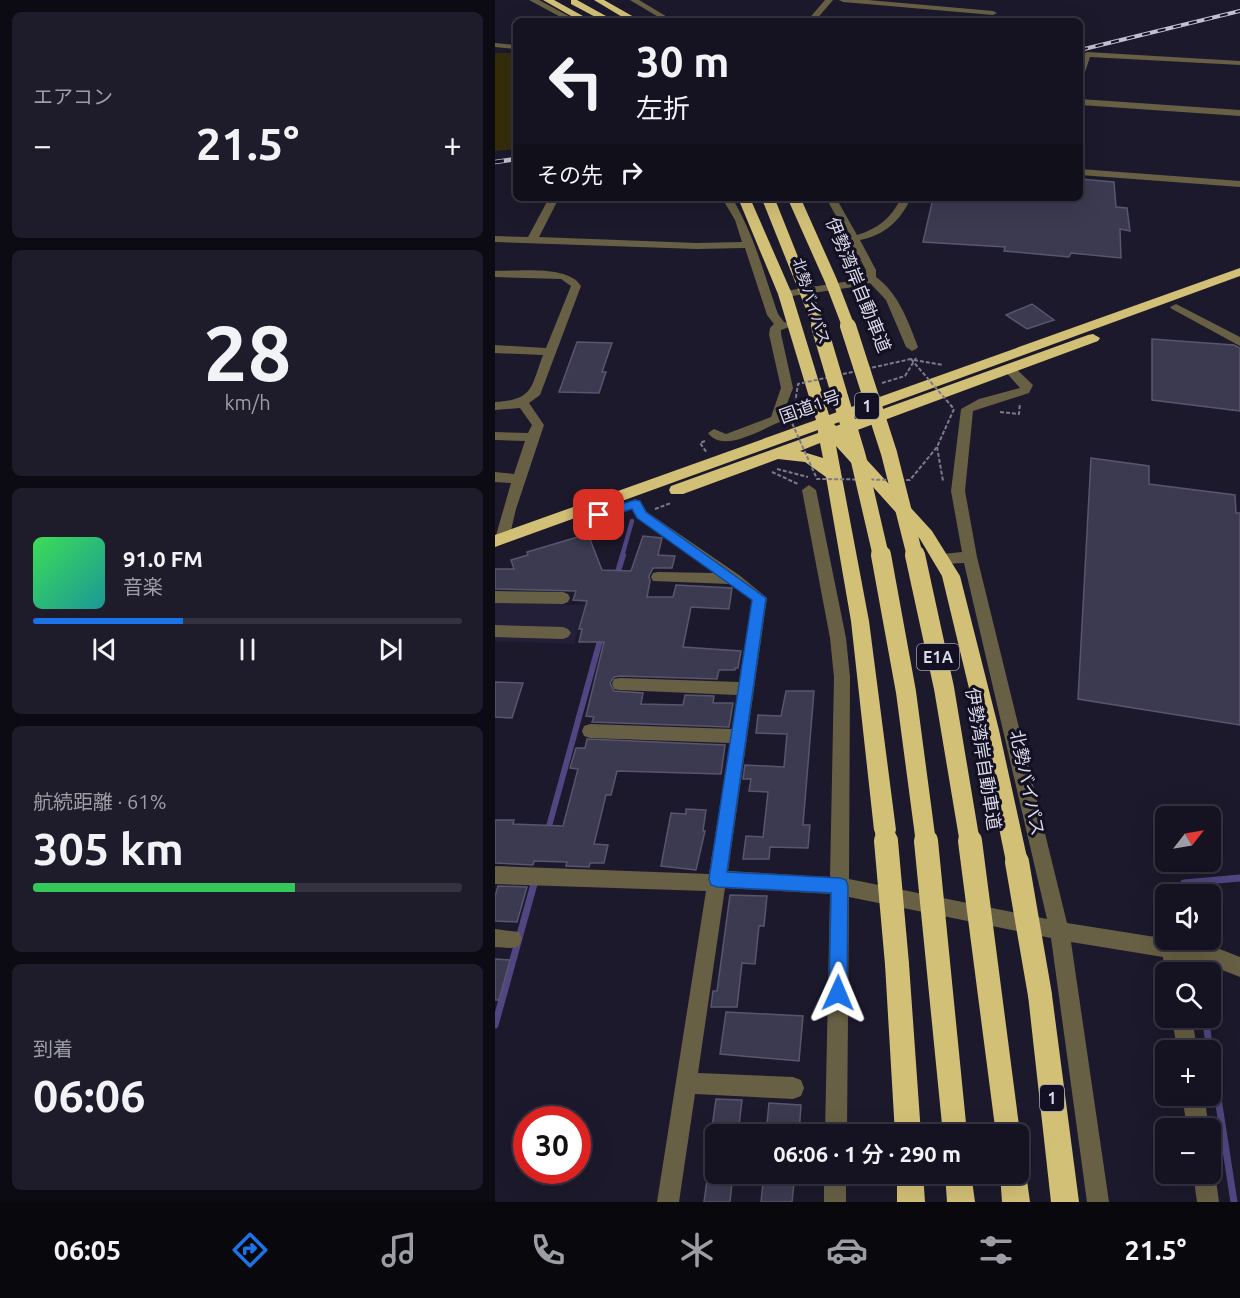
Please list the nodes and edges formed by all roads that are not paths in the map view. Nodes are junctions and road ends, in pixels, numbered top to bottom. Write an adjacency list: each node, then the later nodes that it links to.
1 (533, 0): 9 (street)
2 (547, 0): 10 (highway)
3 (571, 0): 11 (highway)
4 (598, 0): 12 (highway)
5 (634, 0): 13 (street)
6 (829, 0): 14 (street)
7 (843, 0): 8 (street)
8 (992, 13)
9 (568, 18)
10 (581, 18)
11 (604, 18)
12 (631, 18)
13 (665, 18)
14 (814, 18)
15 (495, 45): 16 (street)
16 (513, 47)
17 (1240, 63): 18 (street)
18 (1083, 66)
19 (1083, 102): 20 (street)
20 (1240, 113)
21 (1083, 172): 22 (street)
22 (1240, 184)
23 (552, 201): 32 (street)
24 (729, 201): 33 (street, 1)
25 (745, 201): 38 (highway, 北勢バイパス / 1)
26 (769, 201): 83 (highway, E1A, bridge)
27 (795, 201): 84 (highway, 伊勢湾岸自動車道 / E1A, bridge)
28 (833, 201): 31 (street)
29 (905, 201): 31 (street)
30 (495, 239): 32 (street)
31 (852, 239): 36 (street)
32 (532, 240): 33 (street)
33 (750, 245): 40 (street, 1)
34 (1240, 272): 48 (highway, 国道1号 / 1)
35 (495, 274): 43 (street)
36 (871, 278): 38 (street); 44 (street)
37 (1240, 280): 39 (highway, 国道1号 / 1)
38 (785, 294): 40 (highway, 北勢バイパス / 1)
39 (1176, 307): 41 (street); 45 (highway, 国道1号 / 1)
40 (788, 325): 48 (highway, 北勢バイパス / 1); 49 (street)
41 (1240, 342)
42 (495, 349): 43 (street)
43 (551, 352): 46 (street)
44 (912, 353)
45 (1009, 369): 48 (highway, 国道1号 / 1); 58 (street)
46 (523, 403): 47 (street); 51 (street)
47 (495, 406)
48 (828, 431): 52 (highway, 国道1号 / 1); 55 (highway, 北勢バイパス / 1); 57 (highway, 国道1号 / 1); 59 (highway, 北勢バイパス / 1)
49 (716, 435)
50 (495, 436): 51 (street)
51 (533, 437): 54 (street)
52 (775, 455): 55 (highway); 56 (highway, 国道1号 / 1)
53 (495, 477): 54 (street)
54 (519, 479): 57 (street)
55 (815, 483): 60 (highway, 北勢バイパス / 1); 61 (street)
56 (638, 509): 57 (highway, 国道1号 / 1); 63 (street)
57 (497, 543)
58 (969, 557): 59 (street); 75 (street, 1)
59 (943, 559): 95 (highway, 北勢バイパス / 1, bridge)
60 (849, 561): 61 (street); 82 (highway, 北勢バイパス / 1, bridge)
61 (823, 564): 74 (street)
62 (658, 577): 63 (street)
63 (734, 579): 69 (street)
64 (495, 597): 65 (street)
65 (563, 598)
66 (495, 631): 67 (street)
67 (563, 633)
68 (620, 684): 69 (street)
69 (746, 689): 71 (street)
70 (589, 731): 71 (street)
71 (738, 736): 73 (street)
72 (495, 875): 73 (street)
73 (717, 881): 74 (street); 79 (street)
74 (840, 886): 75 (street); 81 (street)
75 (1059, 929): 76 (street); 96 (street, 1)
76 (1155, 946)
77 (1182, 950): 78 (street)
78 (1240, 967)
79 (687, 1083): 80 (street); 90 (street)
80 (793, 1088)
81 (836, 1124)
82 (907, 1124)
83 (954, 1124)
84 (1007, 1124)
85 (835, 1184): 91 (street)
86 (910, 1184): 92 (highway)
87 (959, 1184): 93 (highway)
88 (1014, 1184): 94 (highway)
89 (1206, 1184): 97 (street)
90 (668, 1202)
91 (835, 1202)
92 (911, 1202)
93 (961, 1202)
94 (1016, 1202)
95 (1065, 1202)
96 (1098, 1202)
97 (1208, 1202)

